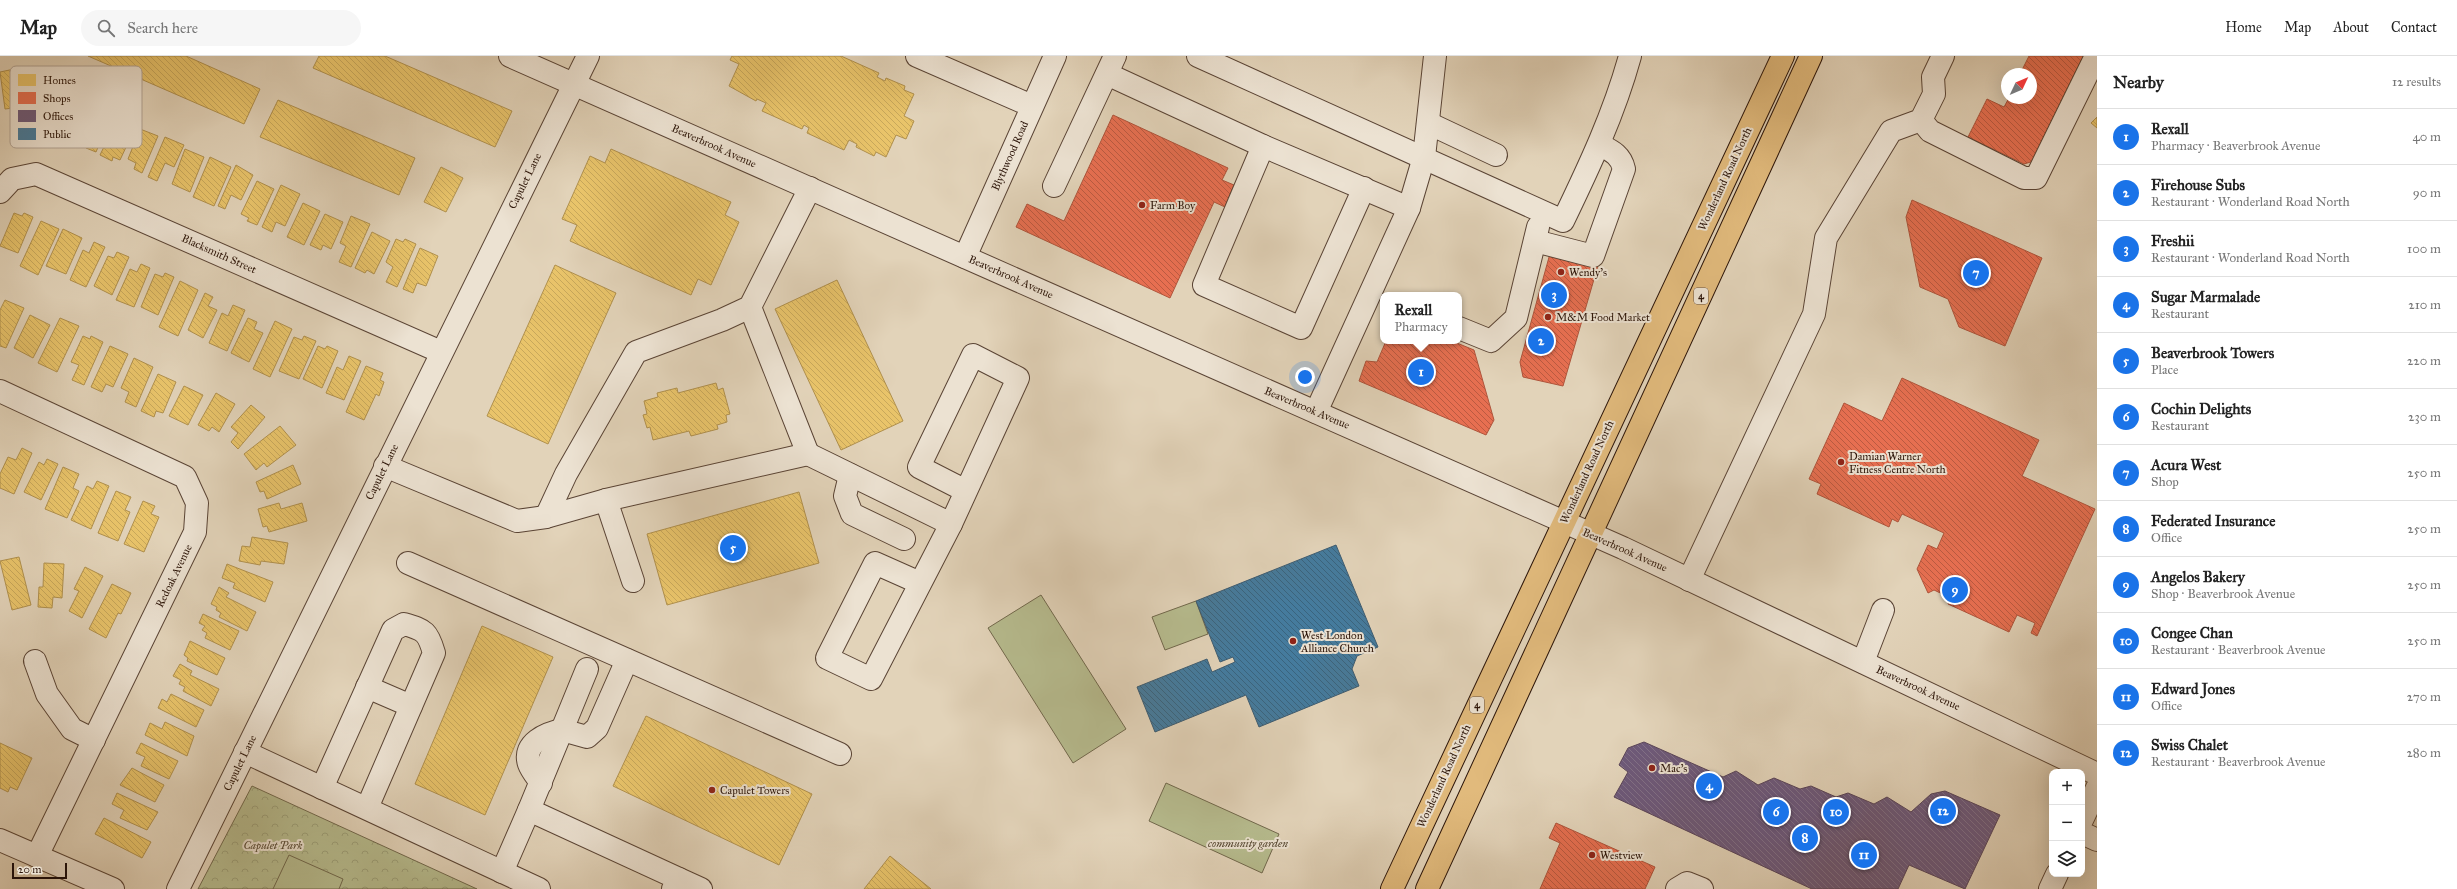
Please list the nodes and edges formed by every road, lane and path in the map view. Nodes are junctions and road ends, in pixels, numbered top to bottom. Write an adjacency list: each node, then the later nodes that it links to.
1 (510, 56): 13 (street, Beaverbrook Avenue)
2 (588, 56): 13 (street, Capulet Lane)
3 (917, 56): 14 (street)
4 (1054, 56): 14 (street, Blythwood Road)
5 (1198, 56): 20 (street)
6 (1435, 56): 16 (street)
7 (1630, 56): 17 (street)
8 (1783, 56): 41 (main road, Wonderland Road North / 4)
9 (1811, 56): 43 (main road, 4)
10 (1943, 56): 15 (street)
11 (2096, 56): 15 (street)
12 (1111, 65): 18 (street); 21 (street)
13 (574, 84): 22 (street, Beaverbrook Avenue); 32 (street, Capulet Lane)
14 (1032, 106): 28 (street, Blythwood Road)
15 (1921, 120): 46 (street)
16 (1428, 123): 19 (street); 20 (street)
17 (1600, 145): 26 (street); 27 (street)
18 (1263, 146): 23 (street); 23 (street)
19 (1496, 155)
20 (1424, 157): 25 (street); 26 (street)
21 (1054, 186)
22 (810, 188): 28 (street, Beaverbrook Avenue); 30 (street)
23 (1364, 188): 25 (street)
24 (0, 192): 32 (street, Blacksmith Street)
25 (1409, 208): 29 (street)
26 (1542, 213): 27 (street)
27 (1535, 241): 31 (street)
28 (965, 257): 34 (street, Beaverbrook Avenue)
29 (1377, 295): 34 (street)
30 (750, 306): 35 (street); 40 (street)
31 (1462, 329)
32 (441, 352): 36 (street, Capulet Lane)
33 (0, 391): 57 (street, Redoak Avenue)
34 (1316, 412): 41 (street, Beaverbrook Avenue)
35 (808, 454): 37 (street); 39 (street)
36 (384, 466): 40 (street); 58 (street, Capulet Lane)
37 (850, 475): 42 (street); 44 (street)
38 (966, 490): 38 (street); 42 (street)
39 (606, 500): 40 (street); 47 (street)
40 (546, 517)
41 (1564, 522): 43 (street, Beaverbrook Avenue); 77 (main road, Wonderland Road North / 4)
42 (951, 524): 48 (street)
43 (1591, 535): 46 (street, Beaverbrook Avenue); 78 (main road, 4)
44 (904, 539)
45 (408, 563): 50 (street)
46 (1689, 580): 52 (street, Beaverbrook Avenue)
47 (633, 581)
48 (920, 582): 48 (street)
49 (1883, 610): 52 (street)
50 (627, 660): 56 (street); 59 (street)
51 (35, 661): 57 (street)
52 (1863, 662): 60 (street, Beaverbrook Avenue)
53 (587, 669): 56 (street)
54 (367, 687): 55 (street); 55 (street); 61 (street)
55 (411, 706): 63 (street)
56 (562, 730): 64 (street)
57 (94, 740): 69 (street, Redoak Avenue)
58 (245, 752): 61 (street); 74 (street, Capulet Lane)
59 (840, 754)
60 (2097, 774)
61 (322, 788): 63 (street)
62 (2097, 788): 65 (street)
63 (367, 808): 70 (street)
64 (529, 810): 70 (street); 72 (street)
65 (2085, 814)
66 (2085, 834): 68 (street)
67 (0, 840): 69 (street)
68 (2097, 840)
69 (37, 856): 73 (street)
70 (502, 872): 75 (street)
71 (2056, 877): 81 (street)
72 (676, 884): 76 (street)
73 (113, 889)
74 (178, 889)
75 (539, 889)
76 (702, 889)
77 (1392, 889)
78 (1427, 889)
79 (1677, 889): 80 (street)
80 (1702, 889)
81 (2050, 889)

